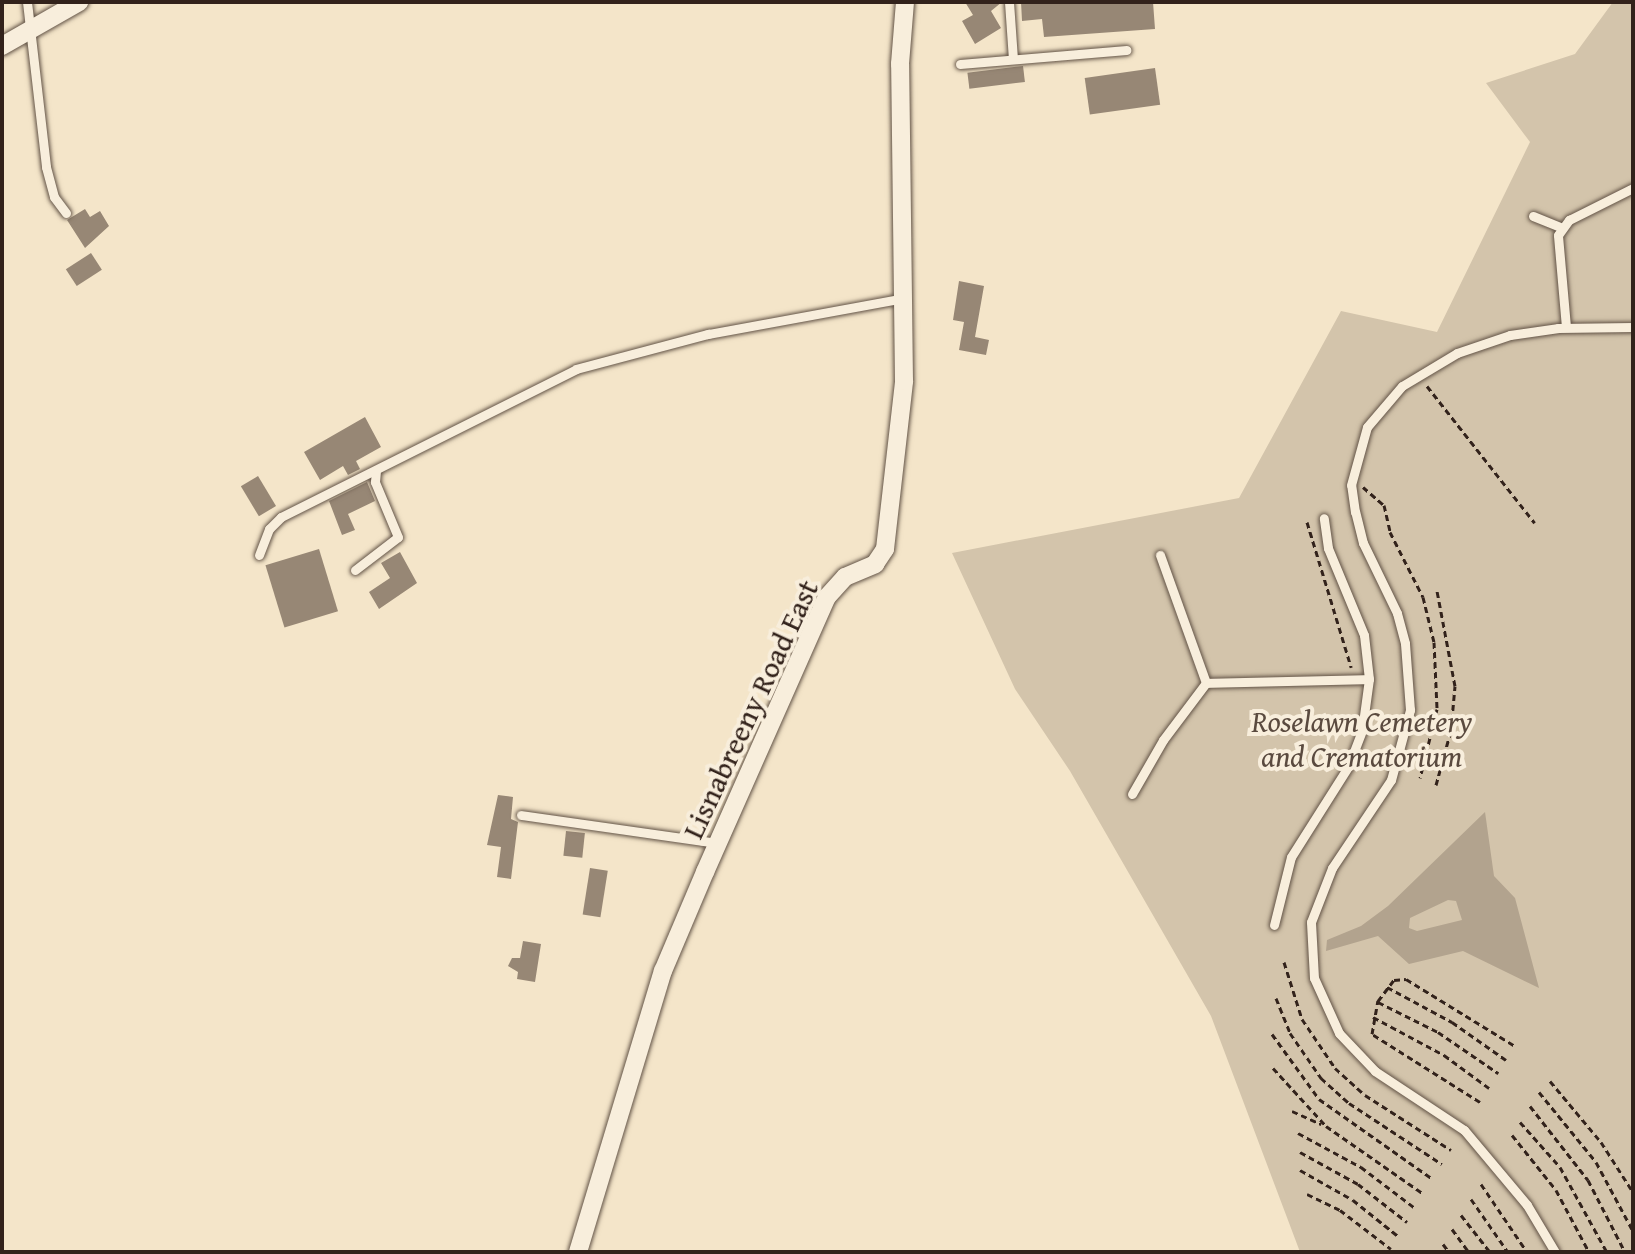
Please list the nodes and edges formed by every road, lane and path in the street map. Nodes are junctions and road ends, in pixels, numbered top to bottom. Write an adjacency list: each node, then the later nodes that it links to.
1 (27, 2): 5 (lane)
2 (79, 2): 5 (street)
3 (905, 2): 14 (street, Lisnabreeny Road East)
4 (1009, 2): 8 (lane)
5 (32, 28): 6 (street); 11 (lane)
6 (2, 46)
7 (1126, 50): 8 (lane)
8 (1013, 59): 9 (lane)
9 (960, 64)
10 (1633, 188): 13 (lane)
11 (66, 213)
12 (1533, 216): 13 (lane)
13 (1562, 228): 15 (lane)
14 (905, 298): 18 (lane); 34 (street, Lisnabreeny Road East)
15 (1566, 327): 16 (lane); 17 (lane)
16 (1633, 327)
17 (1418, 373): 19 (lane); 22 (path)
18 (376, 470): 23 (lane); 25 (lane)
19 (1352, 482): 30 (path); 80 (lane)
20 (1324, 518): 27 (lane)
21 (1307, 522): 28 (path)
22 (1535, 523)
23 (259, 555)
24 (1160, 555): 29 (lane)
25 (355, 570)
26 (1437, 591): 31 (path)
27 (1369, 679): 28 (lane); 35 (lane)
28 (1353, 680): 29 (lane)
29 (1206, 683): 32 (lane)
30 (1420, 778)
31 (1436, 785)
32 (1132, 794)
33 (521, 815): 34 (lane)
34 (718, 843): 74 (street, Lisnabreeny Road East)
35 (1274, 925)
36 (1284, 962): 56 (path)
37 (1387, 987): 39 (path); 42 (path); 43 (path)
38 (1276, 998): 58 (path)
39 (1378, 1002): 40 (path); 45 (path)
40 (1373, 1017): 47 (path); 49 (path)
41 (1272, 1034): 60 (path)
42 (1515, 1046)
43 (1506, 1060)
44 (1273, 1068): 53 (path)
45 (1498, 1073)
46 (1550, 1081): 62 (path)
47 (1489, 1088)
48 (1539, 1092): 70 (path)
49 (1480, 1102)
50 (1530, 1106): 83 (path)
51 (1292, 1111): 53 (path)
52 (1520, 1122): 82 (path)
53 (1326, 1126): 64 (path)
54 (1298, 1133): 66 (path)
55 (1512, 1135): 81 (path)
56 (1451, 1150)
57 (1300, 1152): 68 (path)
58 (1442, 1164)
59 (1300, 1170): 71 (path)
60 (1433, 1179)
61 (1481, 1184): 79 (path)
62 (1633, 1192)
63 (1307, 1194): 73 (path)
64 (1424, 1194)
65 (1471, 1199): 78 (path)
66 (1415, 1208)
67 (1461, 1215): 77 (path)
68 (1407, 1222)
69 (1452, 1229): 76 (path)
70 (1633, 1231)
71 (1398, 1236)
72 (1443, 1244): 75 (path)
73 (1391, 1249)
74 (578, 1252)
75 (1449, 1252)
76 (1469, 1252)
77 (1490, 1252)
78 (1508, 1252)
79 (1527, 1252)
80 (1555, 1252)
81 (1589, 1252)
82 (1607, 1252)
83 (1625, 1252)

